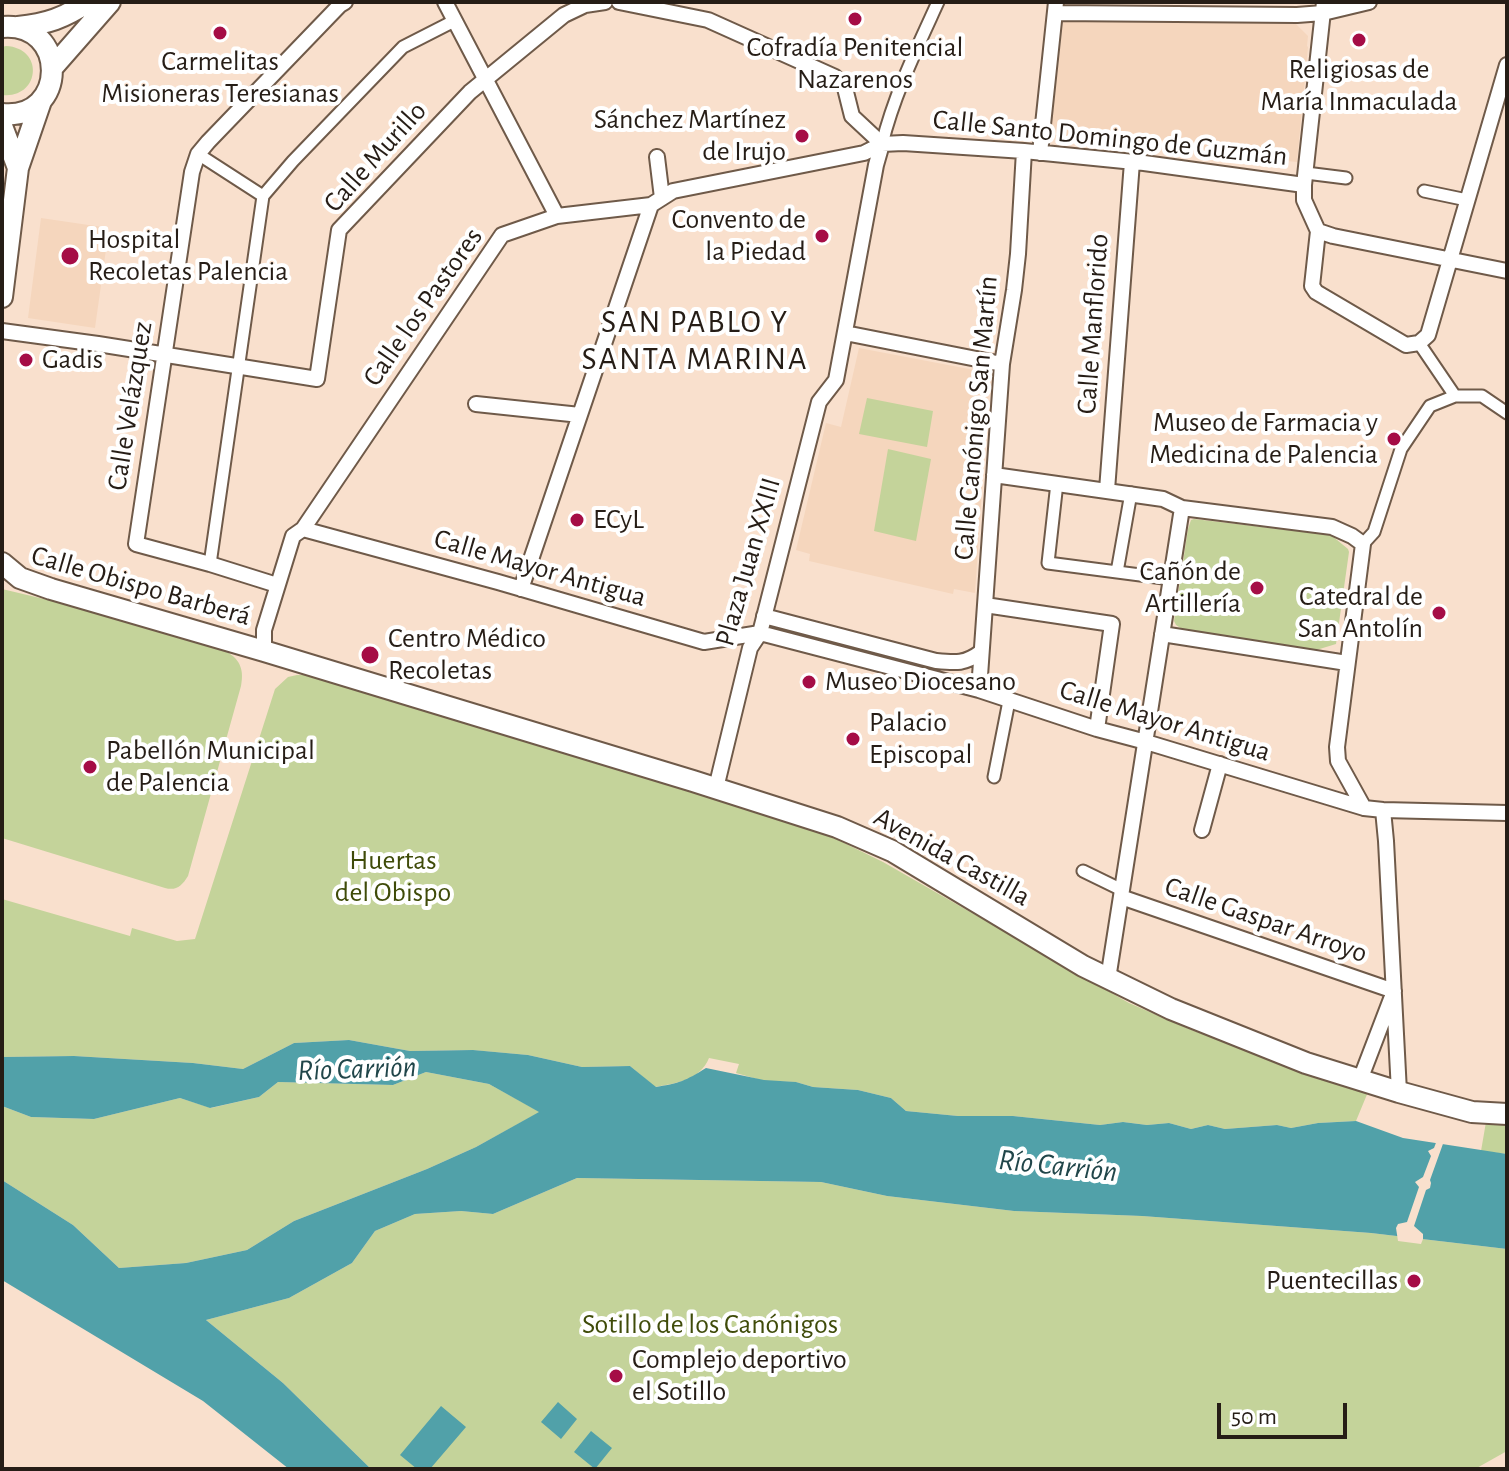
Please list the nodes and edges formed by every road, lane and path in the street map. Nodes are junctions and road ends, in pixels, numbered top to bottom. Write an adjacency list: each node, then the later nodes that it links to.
1 (88, 2): 11 (main road)
2 (110, 2): 13 (main road)
3 (345, 2): 21 (street, Calle Velázquez)
4 (605, 2): 14 (street, Calle Murillo)
5 (619, 2): 18 (street)
6 (938, 2): 18 (street)
7 (1369, 2): 8 (street)
8 (1324, 7): 10 (street); 26 (street)
9 (452, 8): 14 (street); 28 (street)
10 (1056, 8): 20 (street)
11 (7, 26): 13 (main road)
12 (1507, 65): 29 (street)
13 (53, 67): 15 (main road)
14 (485, 80): 31 (street); 41 (street, Calle Murillo)
15 (41, 101): 16 (main road); 24 (main road)
16 (2, 114)
17 (2, 126): 24 (main road)
18 (882, 144): 19 (street, Calle Santo Domingo de Guzmán); 30 (street, Calle los Pastores); 37 (street, Plaza Juan XXIII)
19 (1024, 151): 20 (street, Calle Santo Domingo de Guzmán); 40 (street, Calle Canónigo San Martín)
20 (1040, 153): 23 (street, Calle Santo Domingo de Guzmán)
21 (198, 154): 28 (street); 39 (street, Calle Velázquez)
22 (657, 157): 30 (street)
23 (1132, 162): 26 (street, Calle Santo Domingo de Guzmán); 48 (street, Calle Manflorido)
24 (18, 168): 35 (main road)
25 (1346, 178): 26 (street)
26 (1305, 179): 32 (street)
27 (1424, 191): 29 (street)
28 (263, 196): 41 (street)
29 (1467, 200): 33 (street)
30 (656, 202): 31 (street, Calle los Pastores); 45 (street)
31 (557, 216): 51 (street, Calle los Pastores)
32 (1318, 231): 33 (street); 38 (street)
33 (1450, 258): 34 (street); 38 (street)
34 (1507, 271)
35 (2, 297)
36 (2, 331): 39 (street)
37 (845, 333): 40 (street); 61 (street, Plaza Juan XXIII)
38 (1419, 343): 42 (street)
39 (164, 354): 41 (street); 54 (street, Calle Velázquez)
40 (1002, 364): 46 (street, Calle Canónigo San Martín)
41 (238, 367): 54 (street)
42 (1455, 396): 44 (street); 52 (street)
43 (476, 404): 45 (street)
44 (1507, 413)
45 (580, 415): 59 (street)
46 (994, 475): 47 (street); 60 (street, Calle Canónigo San Martín)
47 (1057, 483): 48 (street); 55 (street)
48 (1107, 490): 49 (street)
49 (1131, 493): 50 (street); 55 (street)
50 (1182, 508): 52 (street); 57 (street)
51 (303, 529): 58 (street, Calle los Pastores); 59 (street, Calle Mayor Antigua)
52 (1363, 544): 66 (street)
53 (2, 563): 56 (main road)
54 (210, 564): 58 (street)
55 (1117, 572): 57 (street)
56 (11, 577): 64 (main road, Calle Obispo Barberá)
57 (1171, 579): 63 (street)
58 (277, 585): 64 (street, Calle los Pastores)
59 (521, 589): 62 (street, Calle Mayor Antigua)
60 (985, 605): 65 (street, Calle Canónigo San Martín); 69 (street)
61 (764, 616): 62 (street, Plaza Juan XXIII); 65 (street)
62 (760, 633): 67 (street, Calle Mayor Antigua); 73 (street, Plaza Juan XXIII)
63 (1162, 634): 66 (street); 70 (street)
64 (264, 651): 73 (main road, Avenida Castilla)
65 (981, 652): 67 (street, Calle Canónigo San Martín)
66 (1347, 663): 74 (street)
67 (979, 690): 68 (street, Calle Mayor Antigua)
68 (1009, 701): 69 (street, Calle Mayor Antigua); 72 (street)
69 (1097, 729): 70 (street, Calle Mayor Antigua)
70 (1146, 742): 71 (street, Calle Mayor Antigua); 79 (street)
71 (1220, 764): 74 (street, Calle Mayor Antigua); 77 (street)
72 (994, 777)
73 (716, 788): 80 (main road, Avenida Castilla)
74 (1364, 808): 75 (street, Calle Mayor Antigua)
75 (1383, 810): 76 (street, Calle Mayor Antigua); 81 (street)
76 (1507, 813)
77 (1202, 830)
78 (1083, 871): 79 (street)
79 (1122, 893): 80 (street); 81 (street, Calle Gaspar Arroyo)
80 (1108, 979): 82 (main road, Avenida Castilla)
81 (1394, 991): 82 (street); 83 (street)
82 (1360, 1080): 83 (main road, Avenida Castilla)
83 (1399, 1092): 84 (main road, Avenida Castilla)
84 (1507, 1114)

